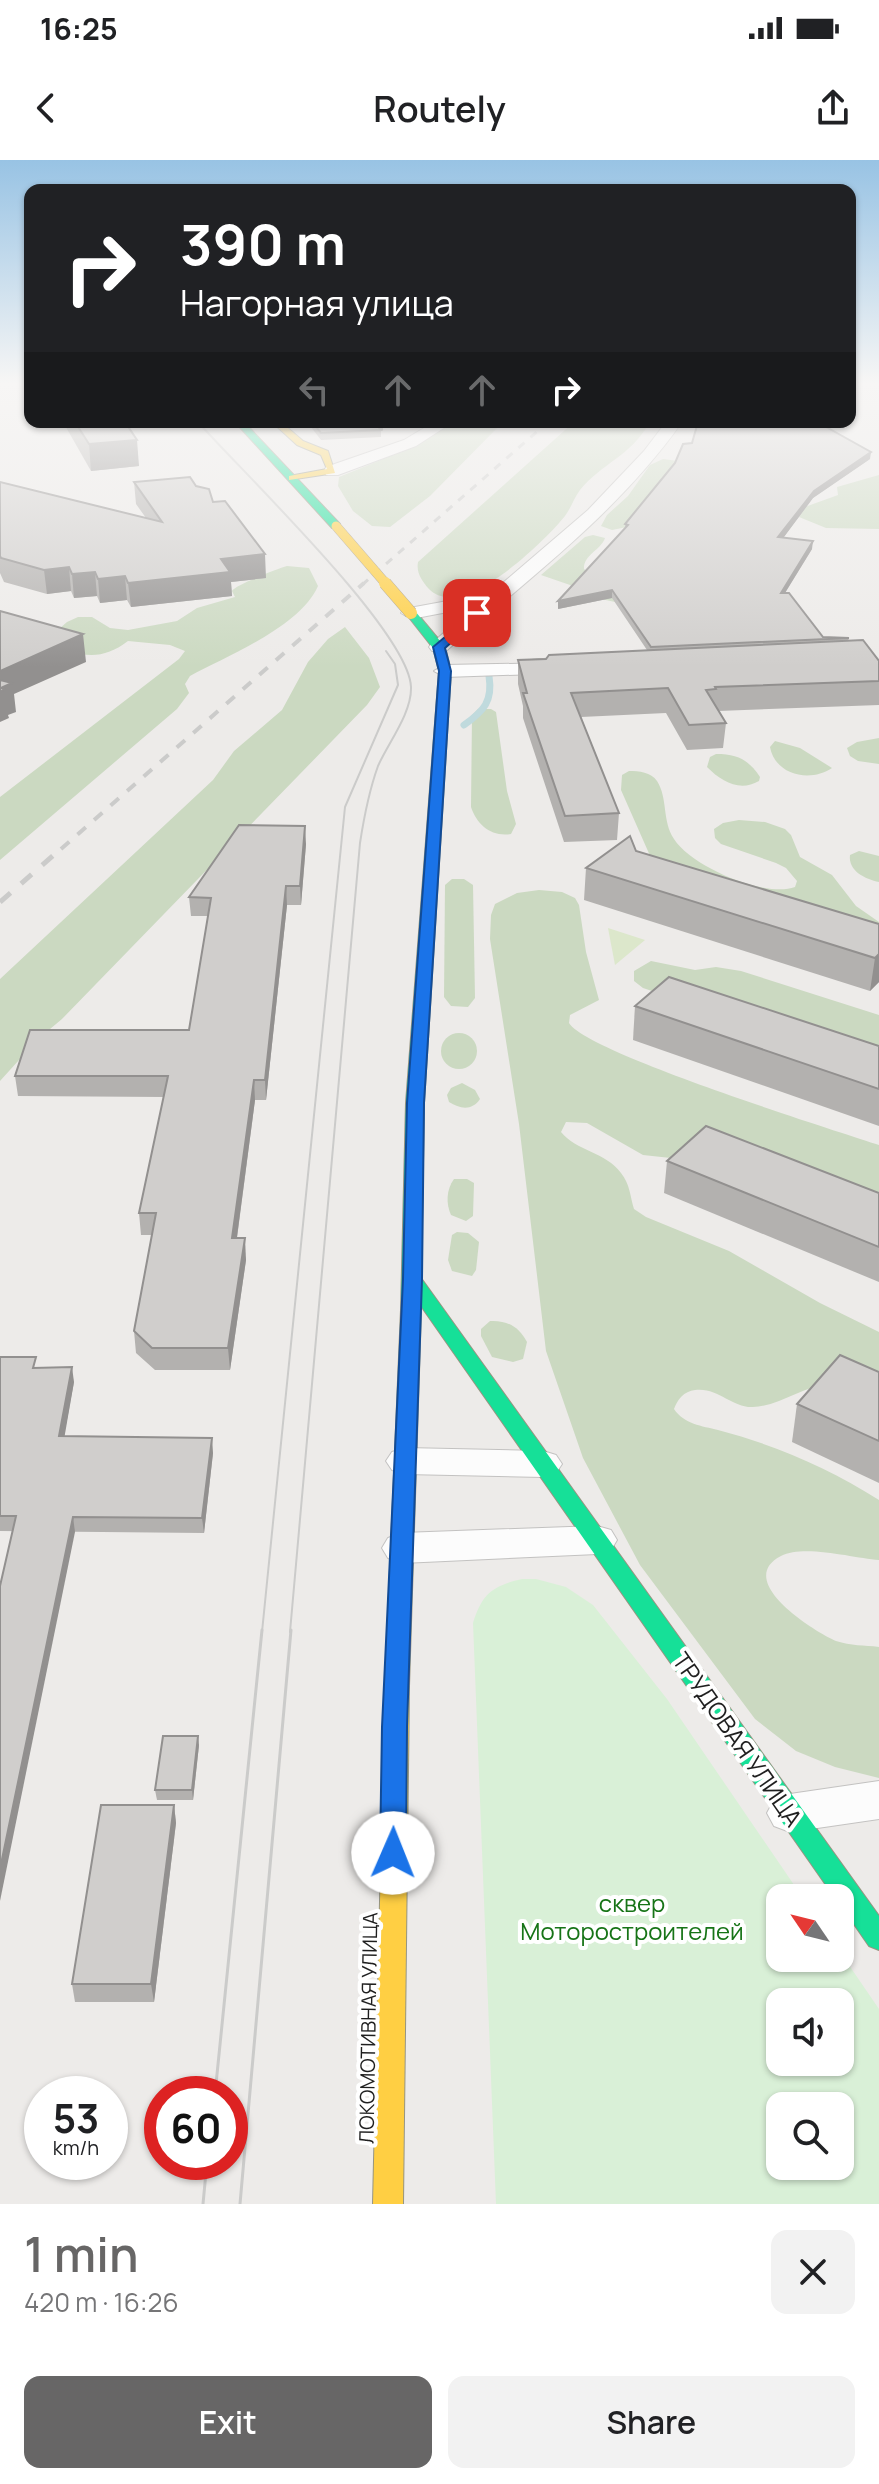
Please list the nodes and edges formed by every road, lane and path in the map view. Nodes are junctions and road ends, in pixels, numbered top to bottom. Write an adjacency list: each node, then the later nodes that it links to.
1 (296, 476): 3 (main road)
2 (630, 476): 4 (street)
3 (292, 478): 5 (main road, ЛОКОМОТИВНАЯ УЛИЦА, bridge)
4 (496, 596): 5 (street); 6 (street)
5 (412, 615): 6 (main road, ЛОКОМОТИВНАЯ УЛИЦА)
6 (439, 647): 8 (main road, ЛОКОМОТИВНАЯ УЛИЦА)
7 (582, 667): 8 (street)
8 (445, 671): 9 (main road, ЛОКОМОТИВНАЯ УЛИЦА)
9 (412, 1279): 10 (main road, ЛОКОМОТИВНАЯ УЛИЦА); 11 (main road, ТРУДОВАЯ УЛИЦА)
10 (405, 1461): 11 (street); 13 (main road, ЛОКОМОТИВНАЯ УЛИЦА)
11 (543, 1464): 12 (main road, ТРУДОВАЯ УЛИЦА)
12 (597, 1540): 13 (street); 15 (main road, ТРУДОВАЯ УЛИЦА)
13 (402, 1548): 17 (main road, ЛОКОМОТИВНАЯ УЛИЦА)
14 (879, 1800): 15 (street)
15 (790, 1813): 16 (main road, ТРУДОВАЯ УЛИЦА)
16 (879, 1938)
17 (388, 2204)

